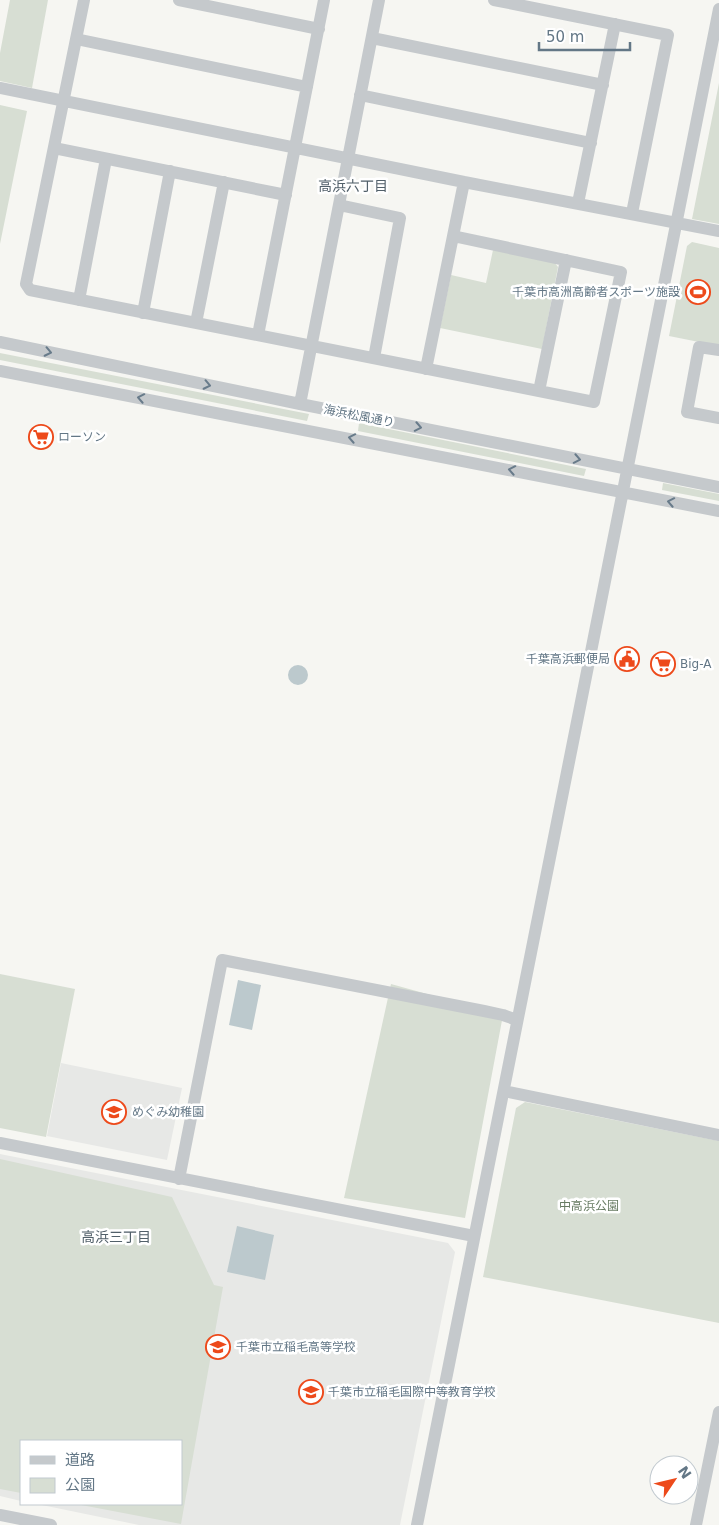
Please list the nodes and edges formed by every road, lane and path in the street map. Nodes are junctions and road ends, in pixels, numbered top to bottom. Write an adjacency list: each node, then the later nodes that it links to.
1 (84, 0): 10 (street)
2 (179, 0): 8 (street)
3 (324, 0): 8 (street)
4 (379, 0): 9 (street)
5 (494, 0): 7 (street)
6 (719, 9): 28 (street)
7 (615, 24): 11 (street); 27 (street)
8 (318, 29): 12 (street)
9 (372, 38): 11 (street); 14 (street)
10 (76, 39): 12 (street); 15 (street)
11 (603, 85): 16 (street)
12 (307, 86): 17 (street)
13 (0, 88): 15 (street)
14 (360, 95): 16 (street); 19 (street)
15 (64, 100): 17 (street); 18 (street)
16 (590, 144): 25 (street)
17 (295, 147): 19 (street); 24 (street)
18 (54, 148): 20 (street); 32 (street)
19 (348, 158): 23 (street); 26 (street)
20 (106, 159): 21 (street); 32 (street)
21 (170, 171): 22 (street); 33 (street)
22 (224, 182): 24 (street); 34 (street)
23 (464, 182): 25 (street); 30 (street)
24 (286, 195): 35 (street)
25 (578, 203): 27 (street)
26 (339, 205): 37 (street); 39 (street)
27 (632, 213): 28 (street)
28 (676, 223): 29 (street); 47 (street)
29 (719, 231)
30 (453, 236): 31 (street); 40 (street)
31 (566, 260): 42 (street); 42 (street)
32 (79, 300): 33 (street)
33 (143, 312): 34 (street)
34 (196, 323): 35 (street)
35 (258, 335): 37 (street)
36 (0, 342): 43 (street, 海浜松風通り, one-way to 43)
37 (311, 346): 39 (street); 43 (street)
38 (719, 350): 45 (street)
39 (374, 358): 40 (street)
40 (426, 369): 42 (street)
41 (0, 371): 46 (street, 海浜松風通り, one-way to 41)
42 (539, 391)
43 (300, 404): 44 (street, 海浜松風通り)
44 (335, 411): 46 (street); 47 (street, 海浜松風通り, one-way to 47)
45 (719, 418)
46 (331, 434): 49 (street, 海浜松風通り, one-way to 46)
47 (627, 469): 48 (street, 海浜松風通り); 49 (street)
48 (719, 487)
49 (622, 492): 50 (street, 海浜松風通り, one-way to 49); 51 (street)
50 (719, 511)
51 (517, 1020): 52 (street); 55 (street)
52 (504, 1091): 53 (street); 56 (street)
53 (719, 1135)
54 (0, 1143): 55 (street)
55 (179, 1178): 56 (street)
56 (474, 1236): 60 (street)
57 (719, 1412): 61 (street)
58 (0, 1515): 59 (street)
59 (51, 1525)
60 (416, 1525)
61 (696, 1525)

